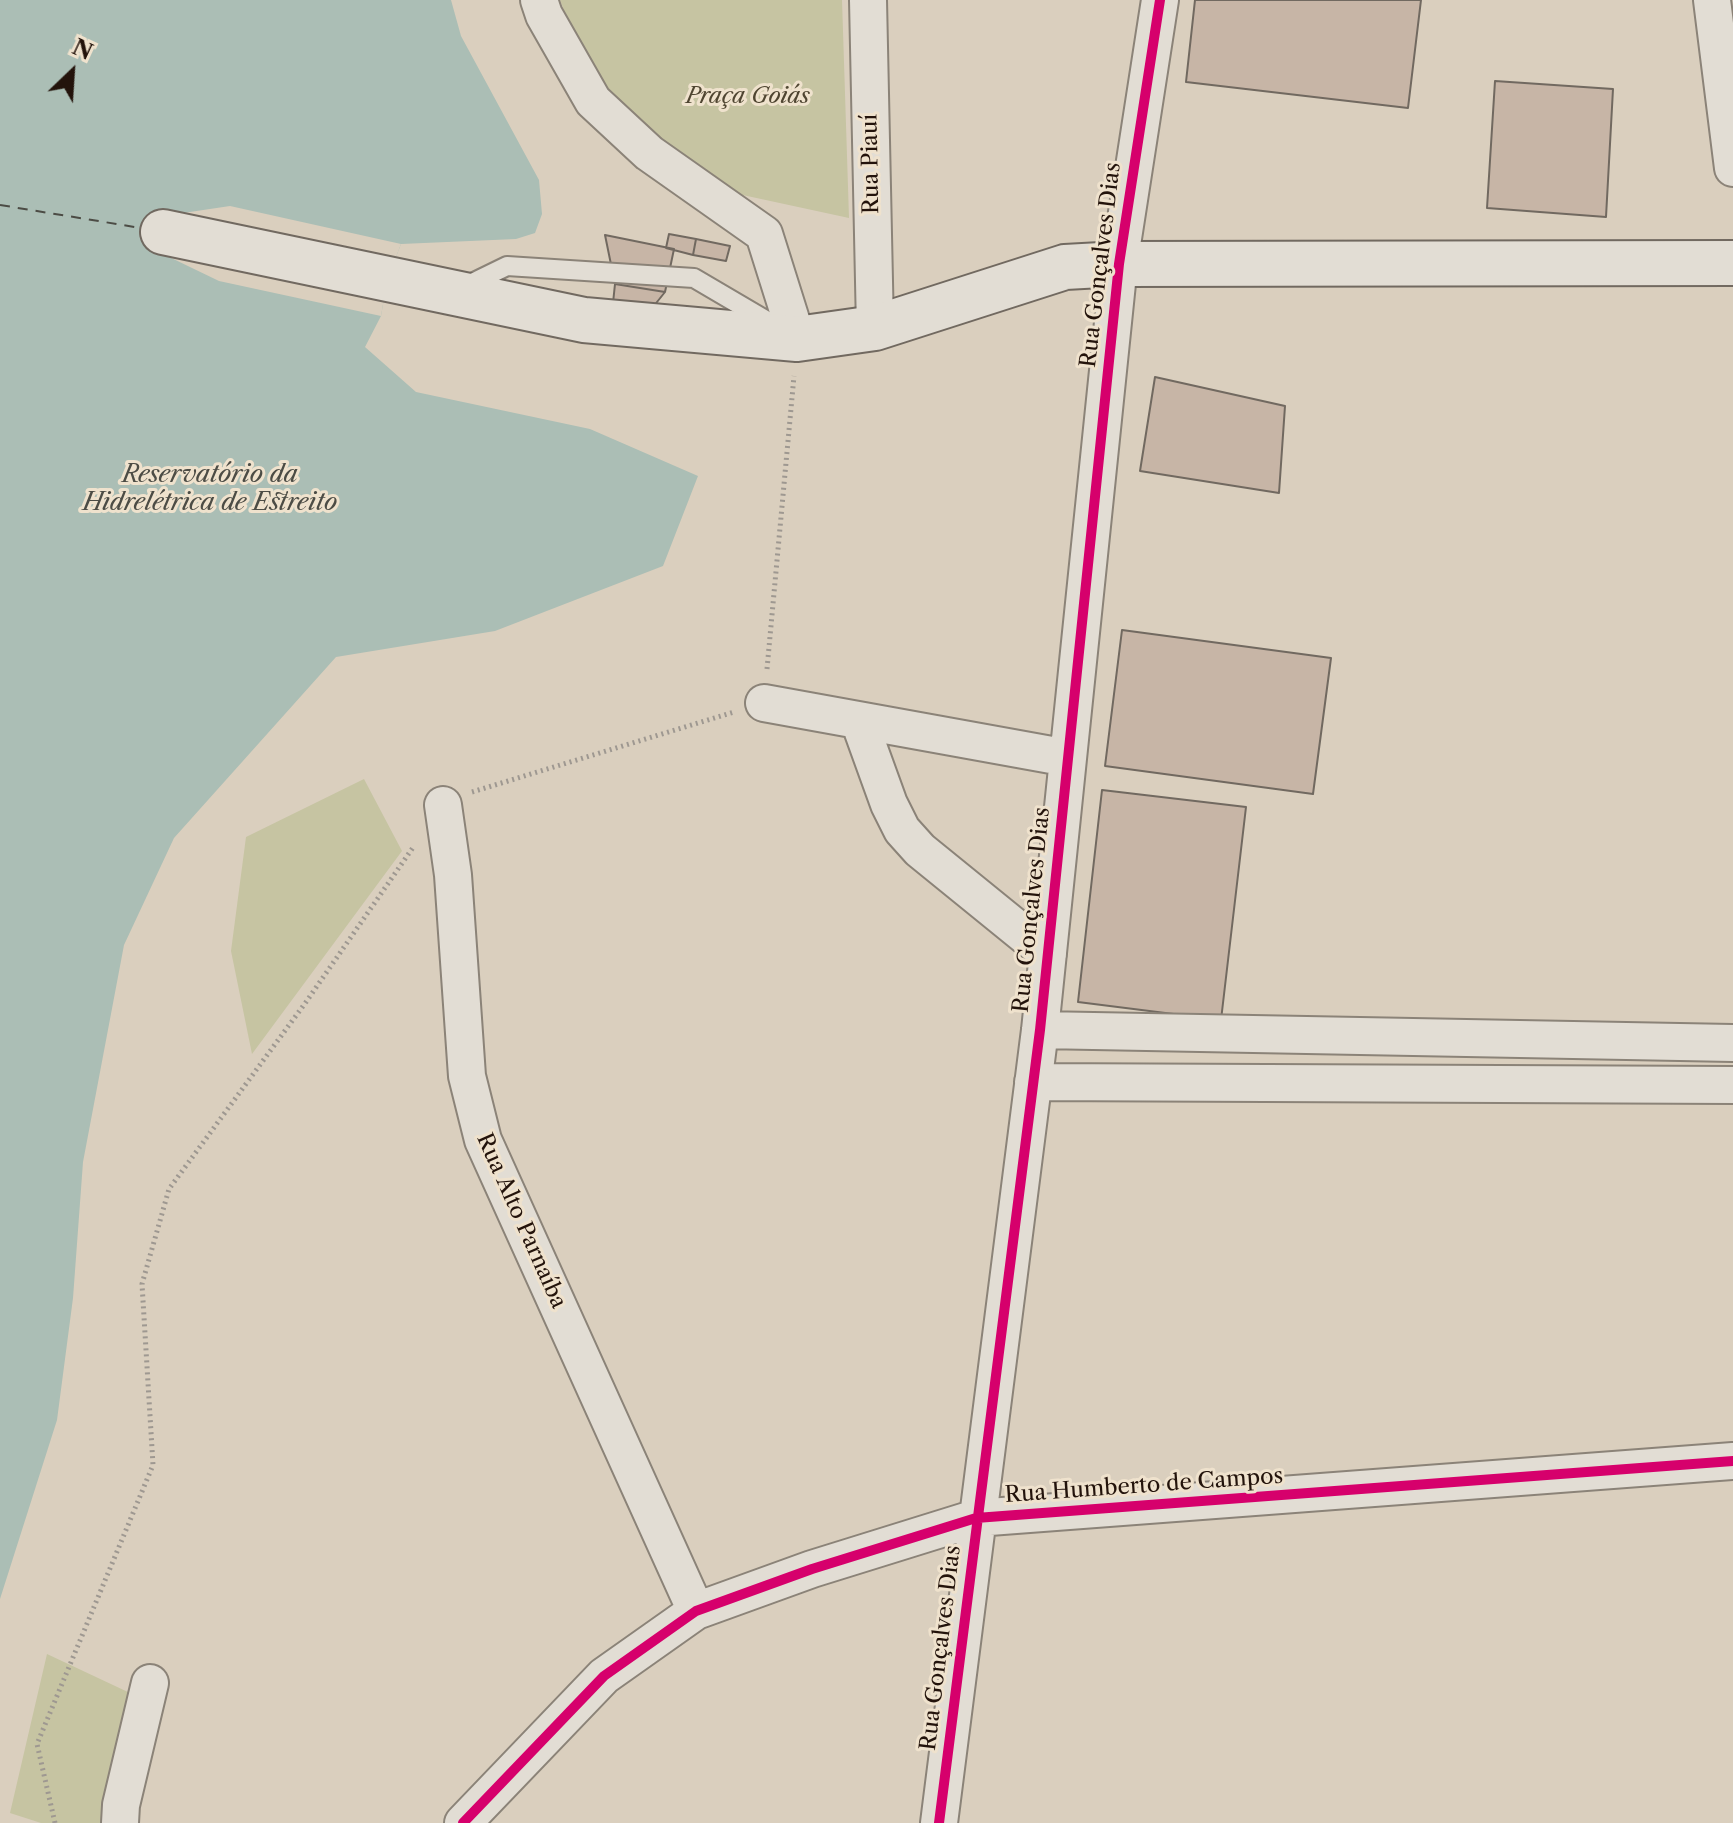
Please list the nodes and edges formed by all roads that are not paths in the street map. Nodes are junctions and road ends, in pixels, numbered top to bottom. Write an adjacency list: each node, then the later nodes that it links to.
1 (539, 0): 10 (street)
2 (868, 0): 9 (street, Rua Piauí)
3 (1160, 0): 8 (street, Rua Gonçalves Dias)
4 (1712, 0): 5 (street)
5 (1733, 168)
6 (163, 232): 10 (main road)
7 (1733, 263): 8 (main road)
8 (1119, 264): 9 (main road); 13 (street, Rua Gonçalves Dias)
9 (875, 328): 10 (main road)
10 (797, 339)
11 (764, 703): 12 (street)
12 (859, 721): 13 (street); 15 (street)
13 (1068, 758): 15 (street, Rua Gonçalves Dias)
14 (443, 805): 22 (street, Rua Alto Parnaíba)
15 (1048, 954): 16 (street, Rua Gonçalves Dias)
16 (1040, 1030): 17 (street); 18 (street, Rua Gonçalves Dias)
17 (1733, 1043)
18 (1033, 1082): 19 (street); 21 (street, Rua Gonçalves Dias)
19 (1733, 1085)
20 (1733, 1461): 21 (street, Rua Humberto de Campos)
21 (976, 1518): 22 (street, Rua Humberto de Campos); 26 (street, Rua Gonçalves Dias)
22 (696, 1611): 25 (street, Rua Humberto de Campos)
23 (150, 1683): 24 (street)
24 (120, 1823)
25 (463, 1823)
26 (939, 1823)

